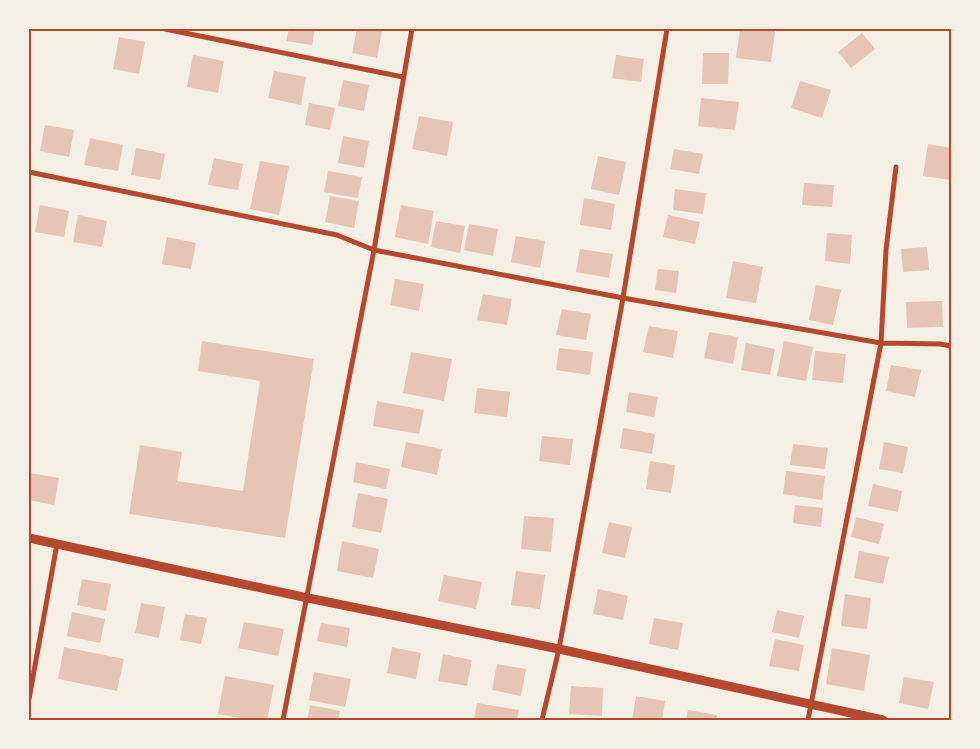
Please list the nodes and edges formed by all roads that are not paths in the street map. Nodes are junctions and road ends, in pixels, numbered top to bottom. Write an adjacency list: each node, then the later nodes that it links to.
1 (165, 29): 4 (street)
2 (412, 29): 4 (street)
3 (667, 29): 8 (street)
4 (403, 77): 7 (street)
5 (896, 167): 9 (street)
6 (29, 172): 7 (street)
7 (374, 250): 8 (street); 13 (street)
8 (624, 298): 9 (street); 14 (street)
9 (882, 343): 10 (street); 16 (street)
10 (951, 346)
11 (29, 538): 12 (street)
12 (57, 544): 13 (street); 15 (street)
13 (308, 598): 14 (street); 17 (street)
14 (559, 649): 16 (street); 18 (street)
15 (29, 699)
16 (811, 705): 19 (street); 20 (street)
17 (283, 720)
18 (542, 720)
19 (808, 720)
20 (883, 720)

